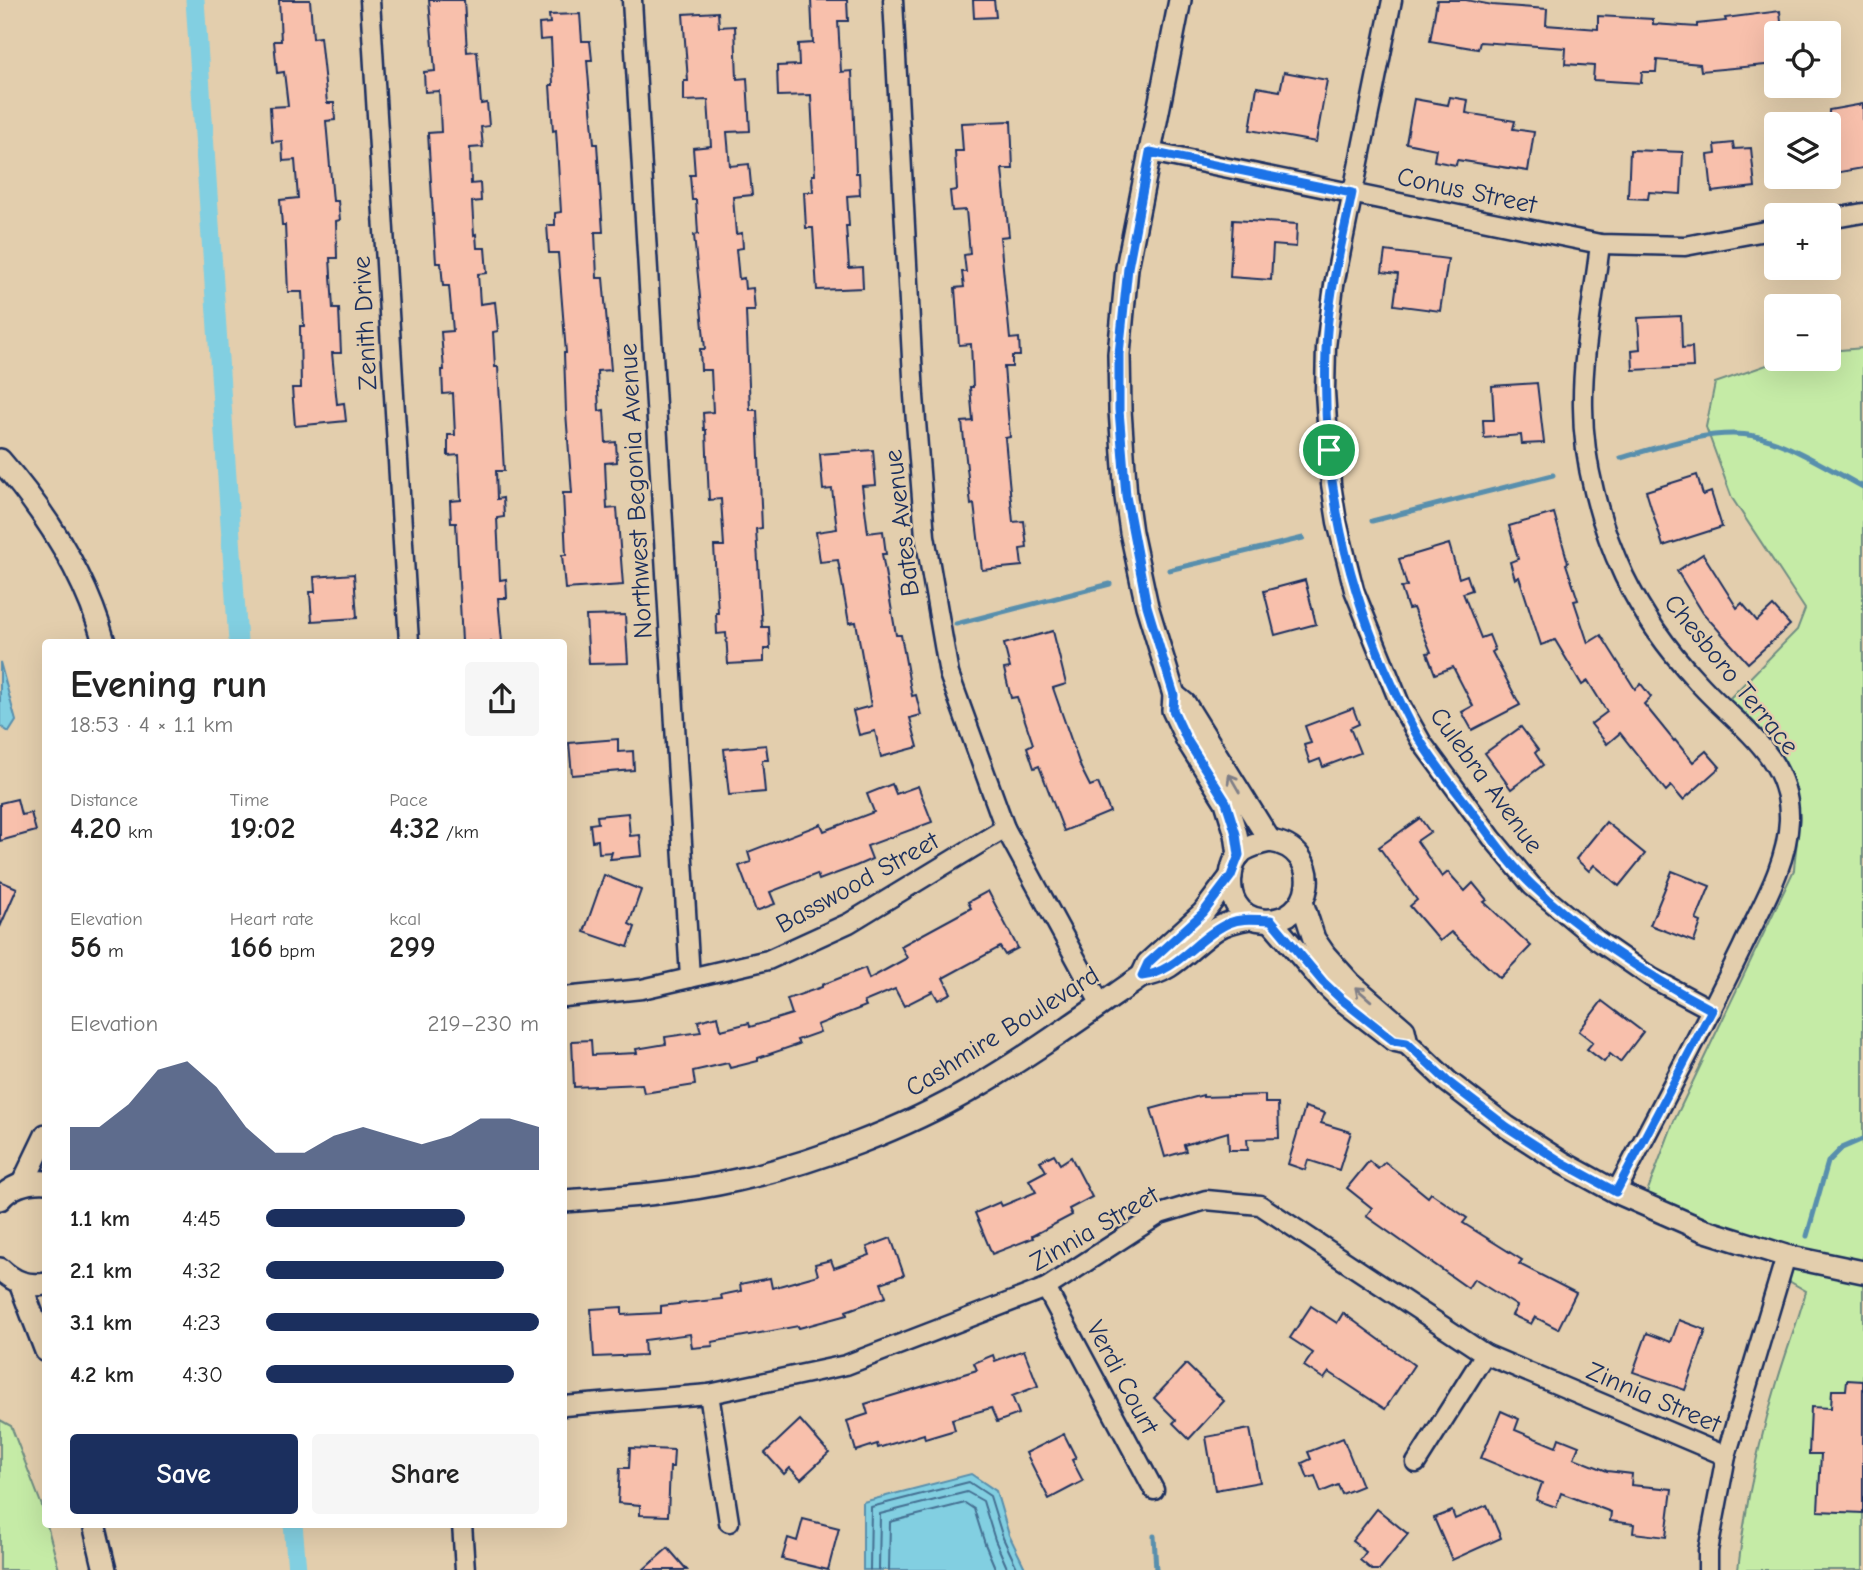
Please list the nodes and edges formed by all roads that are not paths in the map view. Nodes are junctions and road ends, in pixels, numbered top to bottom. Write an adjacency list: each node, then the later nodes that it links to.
1 (370, 0): 14 (street, Zenith Drive)
2 (632, 0): 23 (street, Northwest Begonia Avenue)
3 (893, 0): 16 (street, Bates Avenue)
4 (1180, 0): 6 (street)
5 (1392, 0): 7 (street, Culebra Avenue)
6 (1150, 152): 7 (street, Conus Street); 15 (street)
7 (1352, 193): 11 (street, Conus Street); 26 (street, Culebra Avenue)
8 (1863, 213): 9 (street)
9 (1841, 217)
10 (1764, 231): 11 (street, Conus Street)
11 (1600, 244): 26 (street, Chesboro Terrace)
12 (0, 460): 13 (street)
13 (103, 639)
14 (409, 639)
15 (1174, 695): 17 (street, one-way to 15); 18 (street)
16 (1006, 828): 23 (street, Basswood Street); 25 (street, Bates Avenue)
17 (1270, 841): 18 (street); 20 (street)
18 (1239, 855): 19 (street)
19 (1231, 876): 21 (street); 22 (street, Cashmire Boulevard)
20 (1302, 902): 21 (street); 27 (street, one-way to 20)
21 (1261, 919): 22 (street, Cashmire Boulevard); 27 (street)
22 (1142, 976): 25 (street, Cashmire Boulevard)
23 (690, 978): 24 (street, Basswood Street)
24 (567, 998)
25 (1101, 1004): 33 (street, Cashmire Boulevard)
26 (1712, 1010): 31 (street, Chesboro Terrace)
27 (1407, 1043): 31 (street)
28 (42, 1143): 30 (street)
29 (42, 1182): 30 (street)
30 (23, 1183): 32 (street)
31 (1616, 1192): 34 (street)
32 (0, 1199)
33 (567, 1201)
34 (1786, 1256): 36 (street); 44 (street)
35 (0, 1269): 37 (street)
36 (1863, 1272)
37 (20, 1283): 38 (street); 40 (street)
38 (42, 1285)
39 (1046, 1288): 41 (street, Zinnia Street); 42 (street, Zinnia Street); 46 (street, Verdi Court)
40 (42, 1341)
41 (1485, 1354): 44 (street, Zinnia Street); 45 (street)
42 (709, 1394): 43 (street, Zinnia Street); 47 (street)
43 (567, 1406)
44 (1726, 1456): 52 (street)
45 (1416, 1463)
46 (1154, 1490)
47 (729, 1522)
48 (94, 1528): 50 (street)
49 (462, 1528): 51 (street)
50 (105, 1570)
51 (465, 1570)
52 (1708, 1570)

